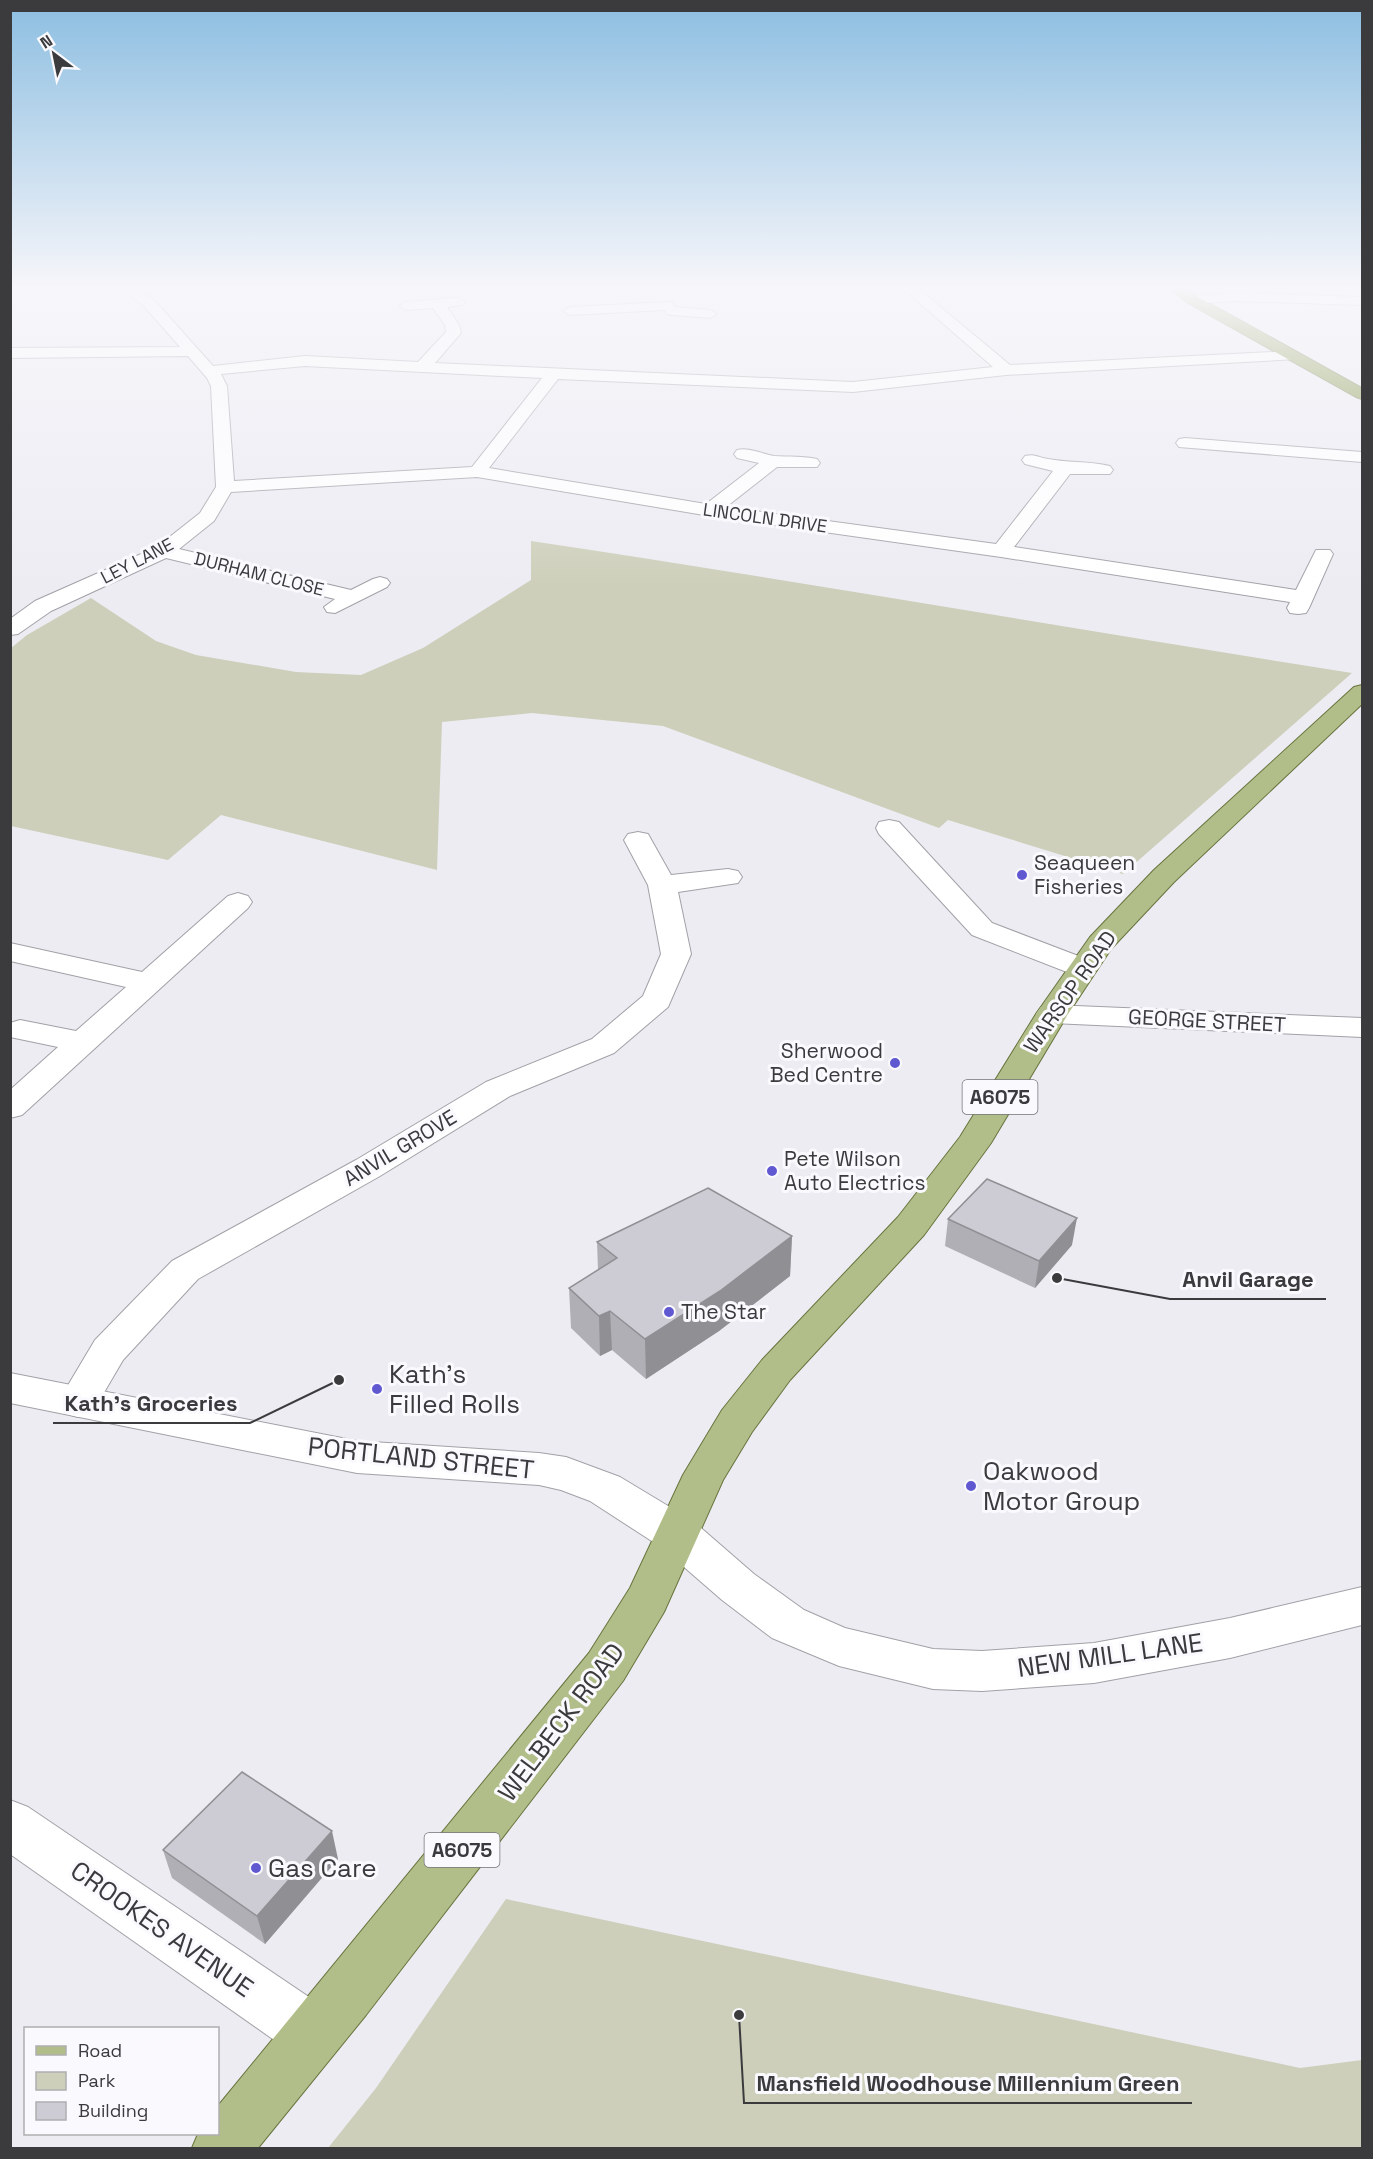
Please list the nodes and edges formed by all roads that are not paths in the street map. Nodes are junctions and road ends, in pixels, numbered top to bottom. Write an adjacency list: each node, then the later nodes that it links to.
1 (219, 386): 16 (street)
2 (544, 386): 15 (street)
3 (797, 386): 4 (street)
4 (850, 386)
5 (1347, 386): 6 (highway)
6 (1362, 394)
7 (1185, 443): 9 (street)
8 (743, 454): 11 (street)
9 (1362, 457)
10 (1031, 460): 13 (street)
11 (773, 461): 12 (street); 17 (street)
12 (811, 463)
13 (1065, 468): 14 (street); 19 (street)
14 (1104, 470)
15 (477, 472): 16 (street, LINCOLN DRIVE); 17 (street, LINCOLN DRIVE)
16 (225, 487): 18 (street, LEY LANE)
17 (710, 510): 19 (street, LINCOLN DRIVE)
18 (164, 550): 22 (street, DURHAM CLOSE); 24 (street, LEY LANE)
19 (1001, 551): 20 (street, LINCOLN DRIVE)
20 (1323, 554)
21 (380, 583): 22 (street)
22 (354, 597): 23 (street)
23 (331, 609)
24 (10, 629)
25 (1362, 692): 32 (main road, WARSOP ROAD / A6075)
26 (889, 828): 32 (street)
27 (638, 840): 29 (street, ANVIL GROVE)
28 (728, 877): 29 (street)
29 (662, 885): 40 (street, ANVIL GROVE)
30 (238, 902): 33 (street)
31 (10, 952): 33 (street)
32 (1083, 968): 34 (main road, WARSOP ROAD / A6075)
33 (147, 983): 37 (street)
34 (1052, 1014): 35 (street, GEORGE STREET); 41 (main road, WARSOP ROAD / A6075)
35 (1362, 1028)
36 (20, 1030): 37 (street)
37 (83, 1042): 38 (street)
38 (10, 1108)
39 (10, 1388): 40 (street, PORTLAND STREET)
40 (78, 1402): 41 (street, PORTLAND STREET)
41 (677, 1534): 42 (street, NEW MILL LANE); 44 (main road, WELBECK ROAD / A6075)
42 (1362, 1606)
43 (10, 1824): 44 (street, CROOKES AVENUE)
44 (314, 2034): 45 (main road, WELBECK ROAD / A6075)
45 (220, 2148)

